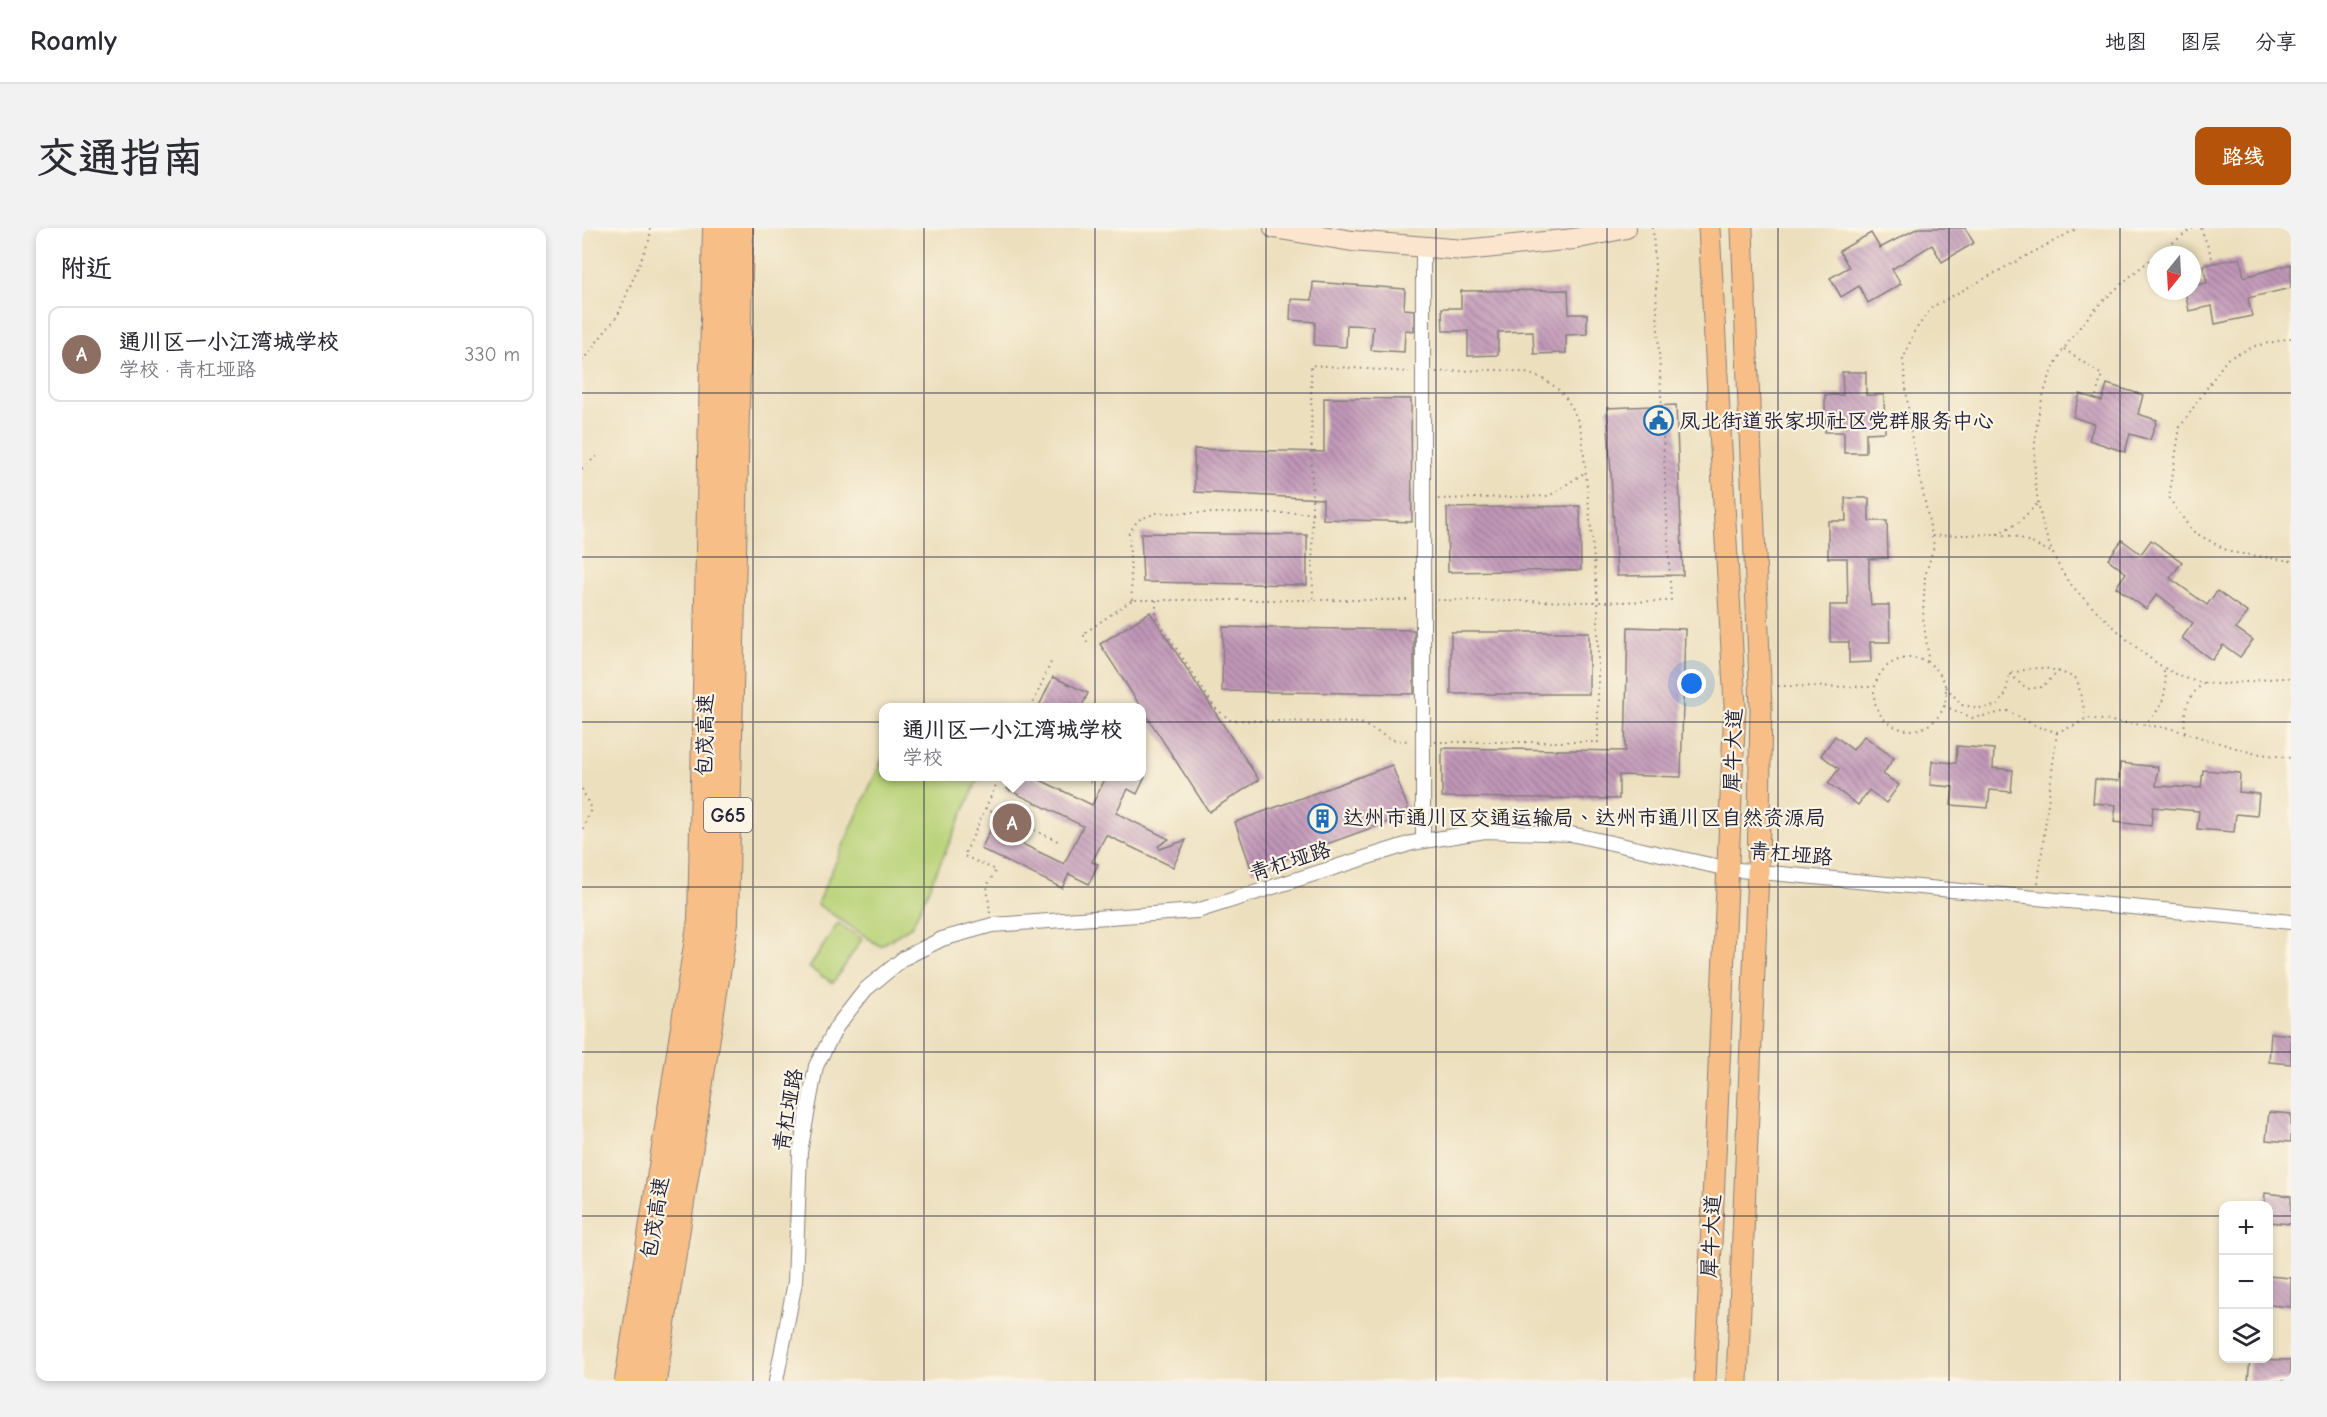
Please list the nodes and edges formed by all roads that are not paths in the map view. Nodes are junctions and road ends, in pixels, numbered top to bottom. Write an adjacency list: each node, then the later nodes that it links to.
1 (1274, 228): 6 (street)
2 (1626, 228): 6 (street)
3 (1709, 228): 8 (main road, 犀牛大道)
4 (1742, 228): 9 (main road, 犀牛大道)
5 (728, 237): 11 (highway, 包茂高速 / G65); 12 (highway, 包茂高速 / G65)
6 (1422, 247): 7 (street)
7 (1423, 841): 8 (street, 青杠垭路); 13 (street, 青杠垭路)
8 (1728, 869): 9 (street, 青杠垭路); 14 (main road, 犀牛大道)
9 (1758, 872): 10 (street, 青杠垭路); 15 (main road, 犀牛大道)
10 (2291, 922)
11 (628, 1381)
12 (653, 1381)
13 (776, 1381)
14 (1704, 1381)
15 (1737, 1381)

